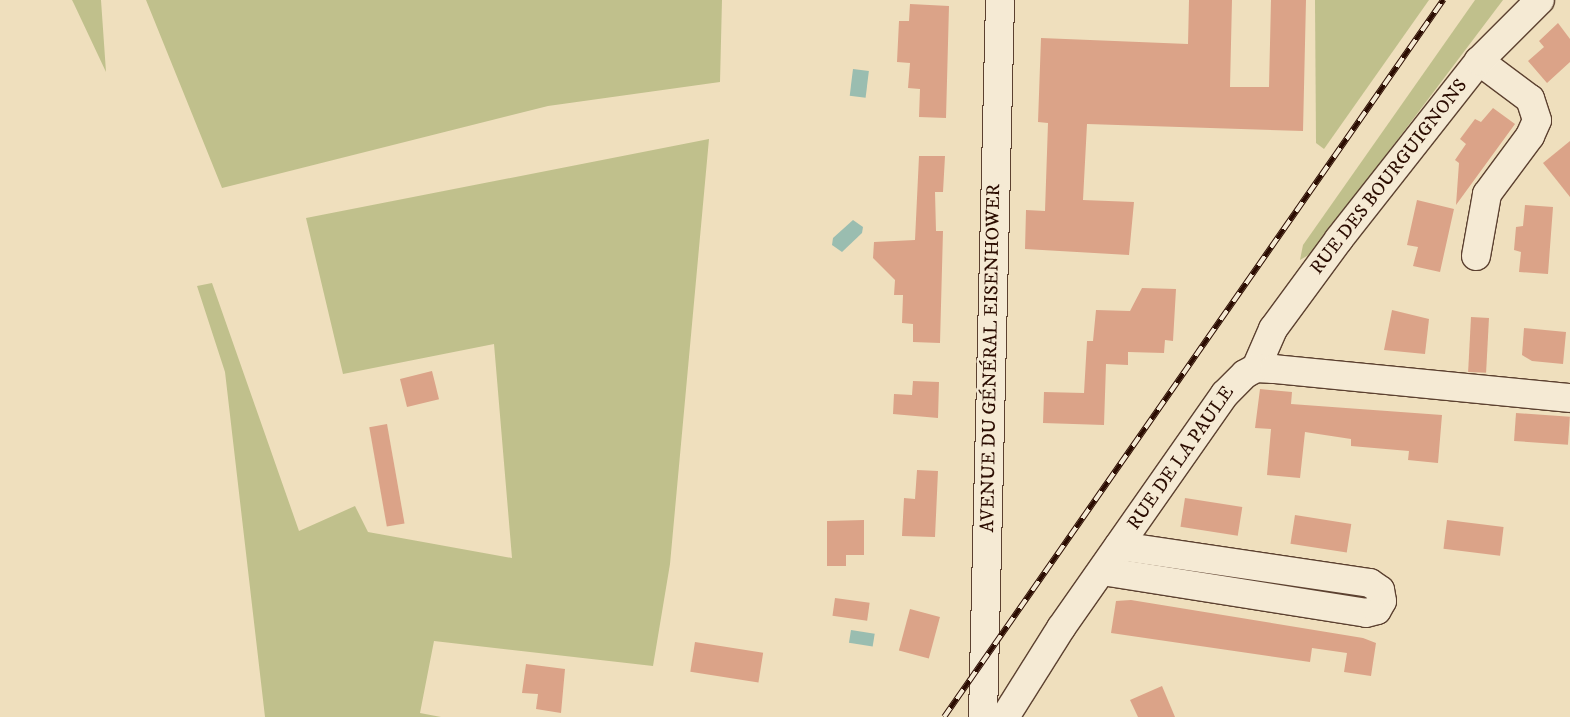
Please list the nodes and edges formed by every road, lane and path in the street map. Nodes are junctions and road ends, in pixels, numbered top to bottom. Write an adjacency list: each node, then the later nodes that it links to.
1 (1000, 0): 9 (street, AVENUE DU GÉNÉRAL EISENHOWER)
2 (1540, 0): 3 (street, RUE DES BOURGUIGNONS)
3 (1479, 61): 4 (street); 5 (street, RUE DES BOURGUIGNONS)
4 (1476, 256)
5 (1256, 368): 6 (street); 7 (street, RUE DE LA PAULE)
6 (1570, 398)
7 (1119, 546): 8 (street, RUE DE LA PAULE); 8 (street)
8 (1102, 571): 10 (street, RUE DE LA PAULE)
9 (983, 717)
10 (1005, 717)

